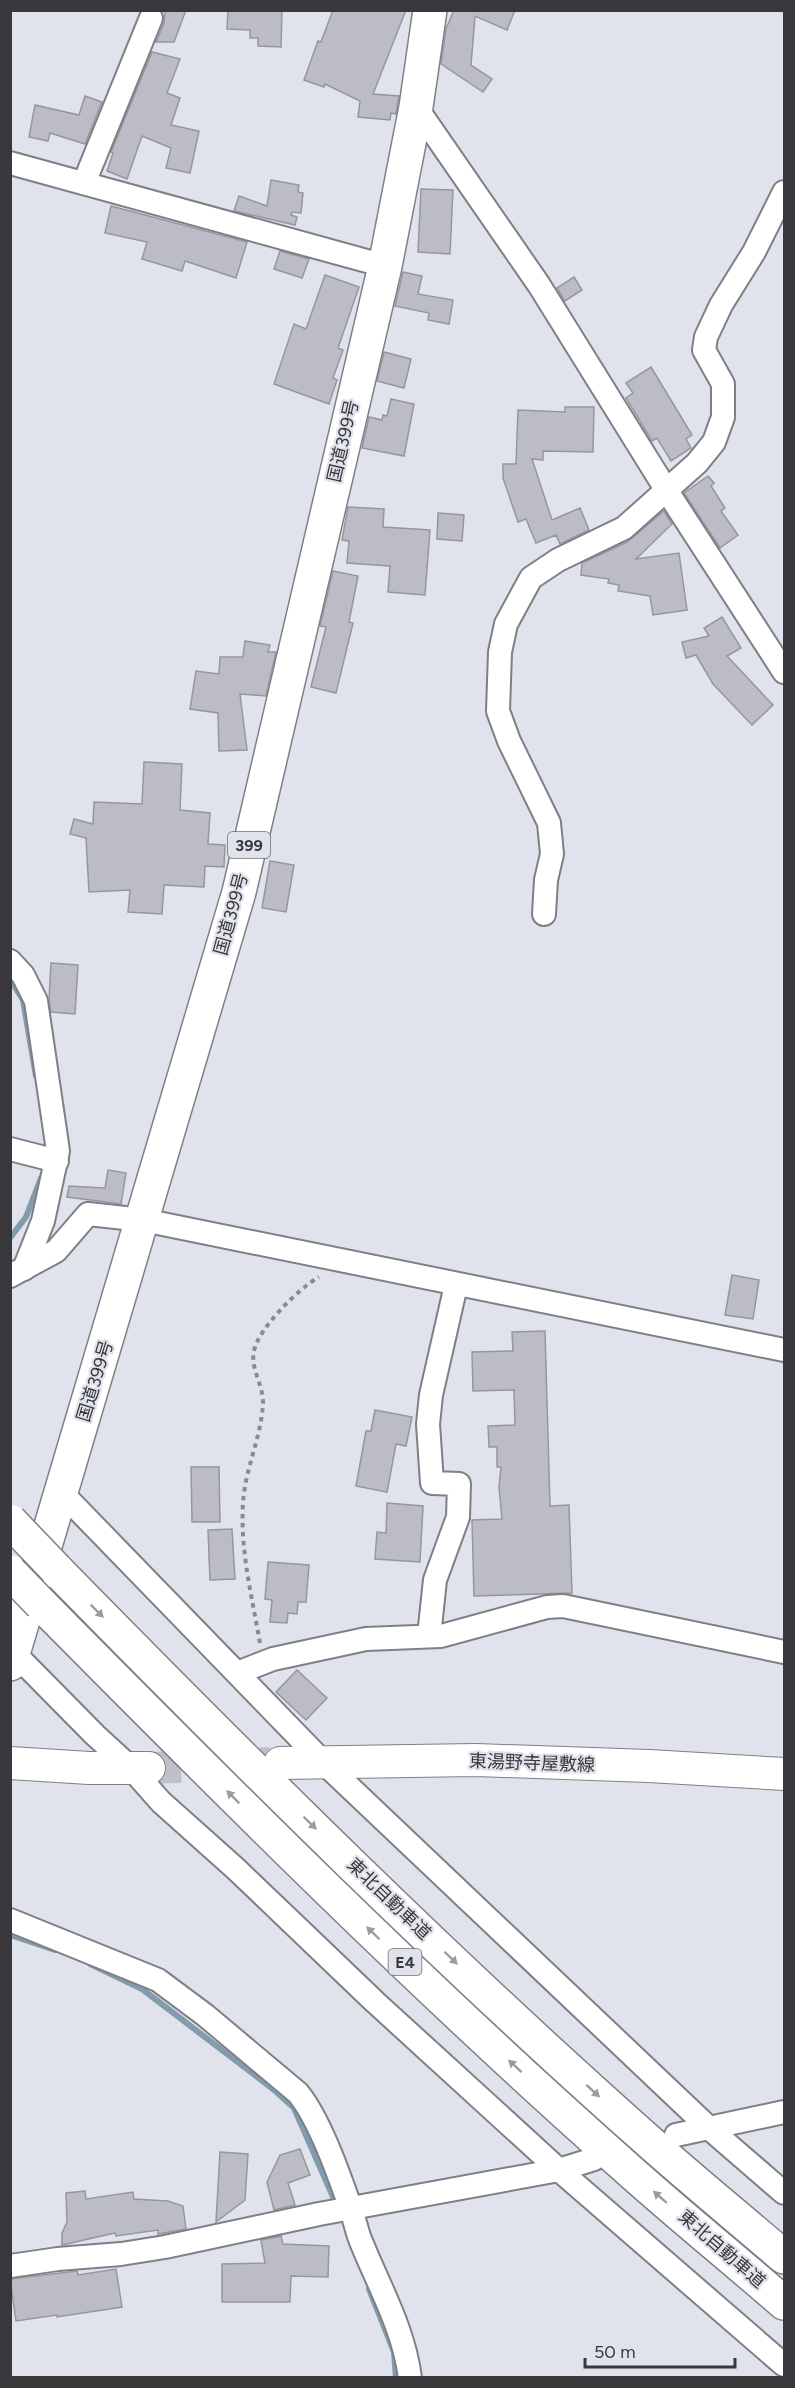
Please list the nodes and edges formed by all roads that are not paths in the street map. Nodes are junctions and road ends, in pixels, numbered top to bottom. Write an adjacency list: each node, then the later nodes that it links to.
1 (430, 10): 3 (highway, 国道399号 / 399)
2 (151, 18): 5 (street)
3 (416, 107): 7 (highway, 国道399号 / 399); 8 (street)
4 (10, 163): 5 (street)
5 (84, 183): 7 (street)
6 (784, 192): 8 (street)
7 (385, 266): 14 (highway, 国道399号 / 399)
8 (667, 490): 9 (street); 10 (street)
9 (784, 672)
10 (544, 915)
11 (10, 961): 13 (street)
12 (10, 1149): 13 (street)
13 (47, 1159): 15 (street)
14 (143, 1220): 15 (street); 16 (street); 18 (highway, 国道399号 / 399)
15 (17, 1273)
16 (456, 1285): 17 (street); 21 (street)
17 (784, 1350)
18 (61, 1492): 23 (highway, 国道399号 / 399); 24 (street)
19 (10, 1521): 38 (highway, 東北自動車道 / E4, one-way to 38, bridge)
20 (10, 1572): 40 (highway, 東北自動車道 / E4, one-way to 20, bridge)
21 (429, 1636): 22 (street); 24 (street)
22 (784, 1652)
23 (12, 1659): 28 (street)
24 (237, 1673): 27 (street)
25 (10, 1763): 28 (main road)
26 (280, 1763): 27 (main road, 東湯野寺屋敷線)
27 (324, 1763): 29 (main road, 東湯野寺屋敷線); 32 (street)
28 (140, 1768): 35 (street)
29 (784, 1774)
30 (10, 1920): 37 (street)
31 (784, 2112): 32 (street)
32 (710, 2129): 33 (street); 36 (street)
33 (676, 2134)
34 (594, 2159): 35 (street)
35 (559, 2170): 37 (street); 41 (street)
36 (784, 2193)
37 (348, 2210): 39 (street); 42 (street)
38 (784, 2257)
39 (10, 2266)
40 (784, 2303)
41 (784, 2365)
42 (410, 2378)

